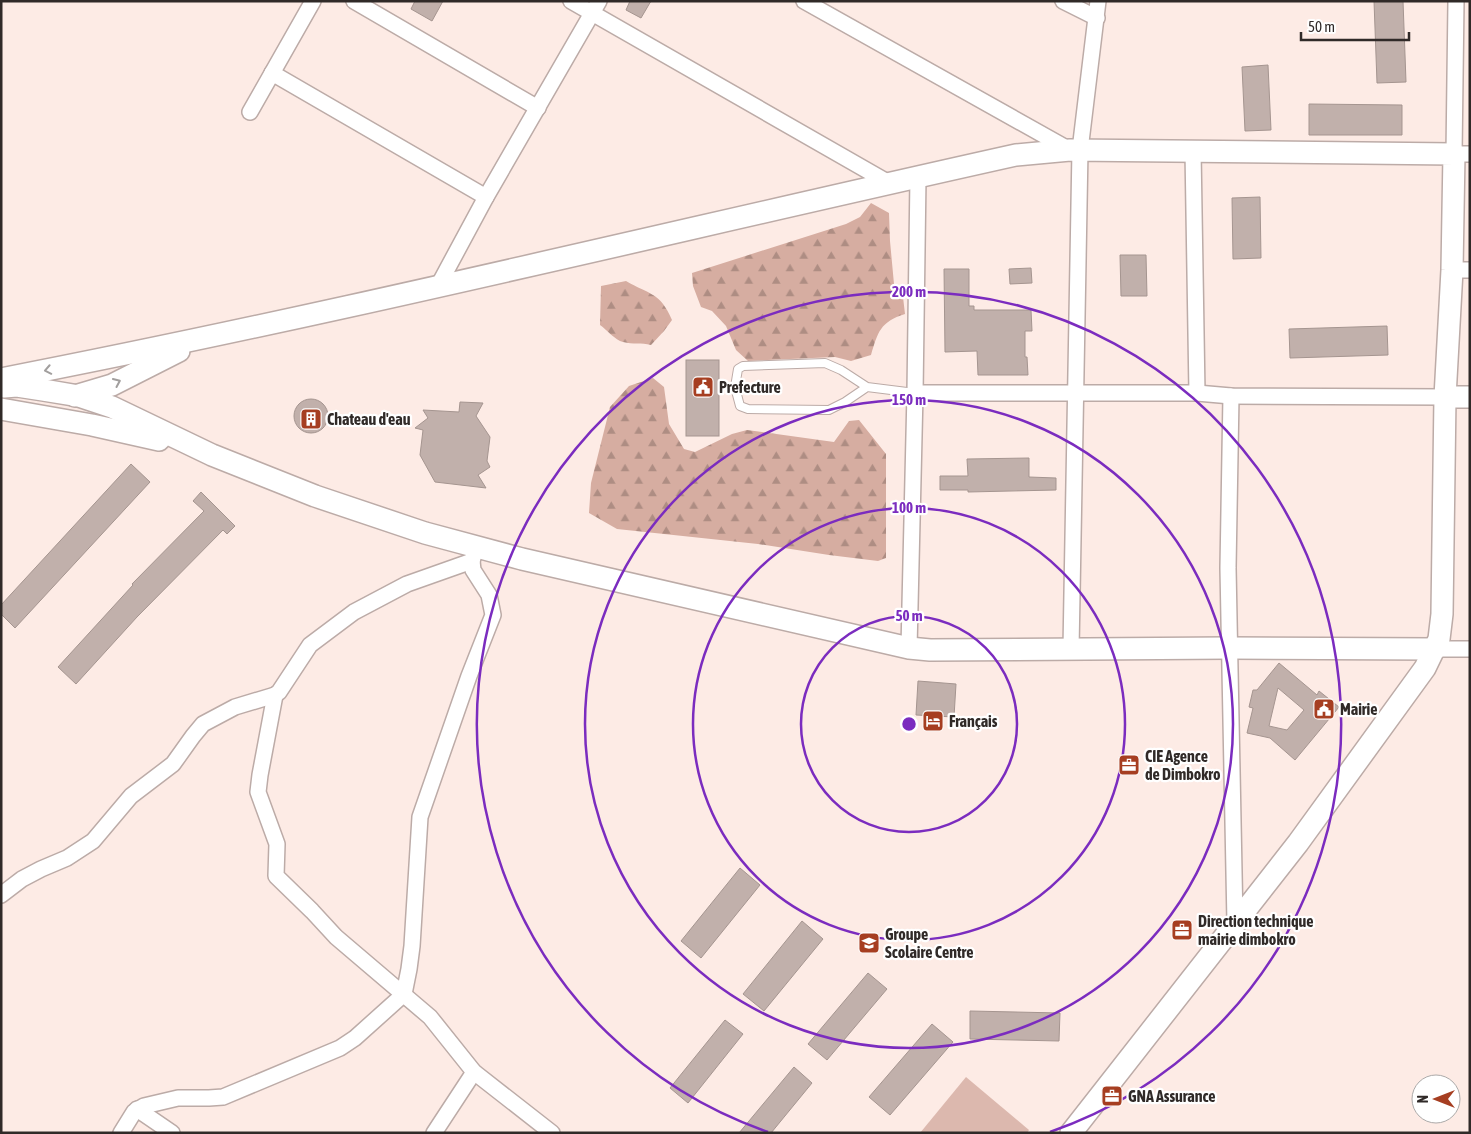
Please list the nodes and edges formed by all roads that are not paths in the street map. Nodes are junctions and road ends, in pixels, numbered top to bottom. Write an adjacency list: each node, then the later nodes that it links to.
1 (313, 1): 10 (street)
2 (354, 1): 11 (street)
3 (571, 1): 8 (street)
4 (804, 1): 13 (street)
5 (1063, 1): 9 (street)
6 (1098, 1): 9 (street)
7 (1456, 1): 15 (street)
8 (595, 7): 11 (street); 17 (street)
9 (1097, 18): 13 (street)
10 (272, 73): 12 (street); 18 (street)
11 (538, 108): 18 (street)
12 (250, 112)
13 (1075, 150): 14 (main road); 16 (main road); 27 (street)
14 (1193, 151): 15 (main road); 26 (street)
15 (1462, 154): 19 (main road)
16 (918, 177): 17 (main road); 25 (street)
17 (889, 183): 20 (main road)
18 (486, 198): 20 (street)
19 (1461, 270): 30 (main road)
20 (437, 288): 21 (main road)
21 (216, 334): 22 (main road, one-way to 22); 28 (main road, one-way to 21)
22 (1, 379)
23 (1, 387): 28 (main road)
24 (867, 387): 24 (lane); 25 (lane)
25 (915, 393): 27 (street); 36 (street)
26 (1197, 393): 27 (street); 29 (street)
27 (1074, 394): 38 (street)
28 (79, 396): 32 (main road); 34 (main road)
29 (1231, 396): 30 (street); 37 (street)
30 (1445, 397): 31 (main road); 40 (main road)
31 (1470, 397)
32 (1, 401)
33 (1, 409): 34 (main road)
34 (212, 455): 35 (main road)
35 (474, 554): 36 (main road); 41 (street); 44 (street)
36 (909, 648): 38 (main road)
37 (1230, 648): 38 (main road); 40 (main road); 43 (street)
38 (1071, 649)
39 (1470, 649): 40 (street)
40 (1435, 650): 43 (main road)
41 (275, 695): 42 (street); 44 (street)
42 (1, 895)
43 (1235, 923): 51 (main road)
44 (404, 994): 45 (street); 46 (street)
45 (474, 1072): 49 (street); 50 (street)
46 (137, 1109): 47 (street); 48 (street)
47 (121, 1133)
48 (172, 1133)
49 (434, 1133)
50 (552, 1133)
51 (1072, 1133)

